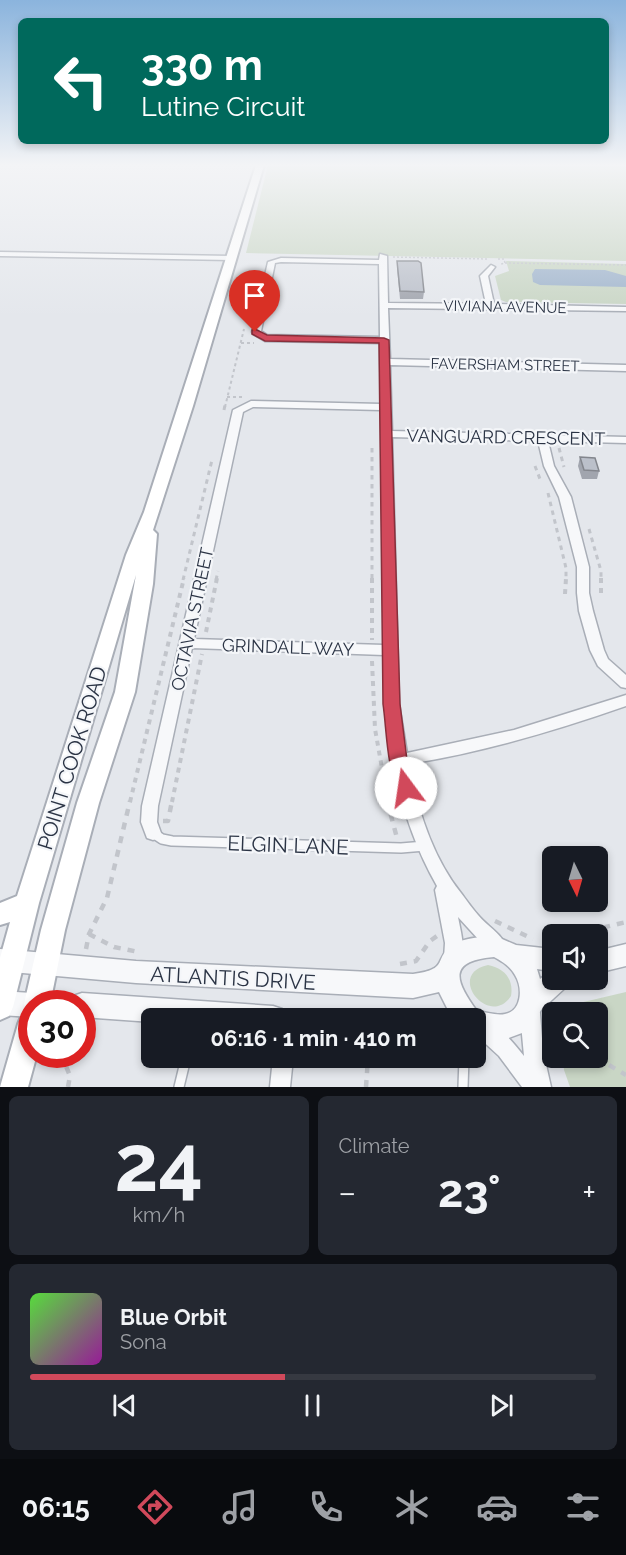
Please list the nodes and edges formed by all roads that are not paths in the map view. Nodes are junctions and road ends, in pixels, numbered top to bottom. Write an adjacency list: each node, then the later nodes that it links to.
1 (244, 216): 3 (main road, POINT COOK ROAD)
2 (0, 254): 3 (street)
3 (231, 258): 15 (main road, POINT COOK ROAD)
4 (491, 267): 6 (street)
5 (384, 304): 6 (street, VIVIANA AVENUE); 8 (street); 8 (street)
6 (491, 307): 7 (street, VIVIANA AVENUE)
7 (626, 309)
8 (384, 340): 9 (street)
9 (385, 362): 10 (street, FAVERSHAM STREET); 11 (street)
10 (626, 368)
11 (385, 407): 12 (street); 16 (street, OCTAVIA STREET)
12 (386, 434): 13 (street, VANGUARD CRESCENT); 17 (street)
13 (542, 438): 14 (street, VANGUARD CRESCENT); 18 (street)
14 (626, 441)
15 (152, 512): 24 (main road, POINT COOK ROAD); 31 (main road, POINT COOK ROAD)
16 (186, 643): 17 (street, GRINDALL WAY); 21 (street, OCTAVIA STREET)
17 (391, 650): 20 (street)
18 (626, 683)
19 (626, 700): 20 (street)
20 (399, 760): 22 (street)
21 (153, 833): 22 (lane, ELGIN LANE)
22 (425, 846): 23 (street)
23 (443, 884): 26 (street); 32 (street)
24 (27, 903): 25 (main road); 30 (main road, POINT COOK ROAD)
25 (0, 914)
26 (506, 952): 28 (street); 32 (street); 37 (street)
27 (626, 955): 29 (street)
28 (542, 958)
29 (608, 959)
30 (7, 960): 31 (street, ATLANTIS DRIVE); 35 (main road, POINT COOK ROAD)
31 (45, 966): 32 (street, ATLANTIS DRIVE); 33 (main road, POINT COOK ROAD)
32 (451, 968): 39 (street)
33 (40, 990)
34 (546, 990): 37 (street)
35 (0, 1004): 36 (street)
36 (18, 1005)
37 (531, 1005): 41 (street); 52 (street)
38 (96, 1006): 40 (street, ATLANTIS DRIVE)
39 (460, 1008)
40 (141, 1009)
41 (486, 1025)
42 (486, 1033): 51 (street)
43 (19, 1068): 47 (main road)
44 (184, 1068): 48 (lane)
45 (282, 1068): 49 (street)
46 (464, 1068): 50 (lane)
47 (14, 1087)
48 (179, 1087)
49 (280, 1087)
50 (464, 1087)
51 (535, 1087)
52 (542, 1087)

